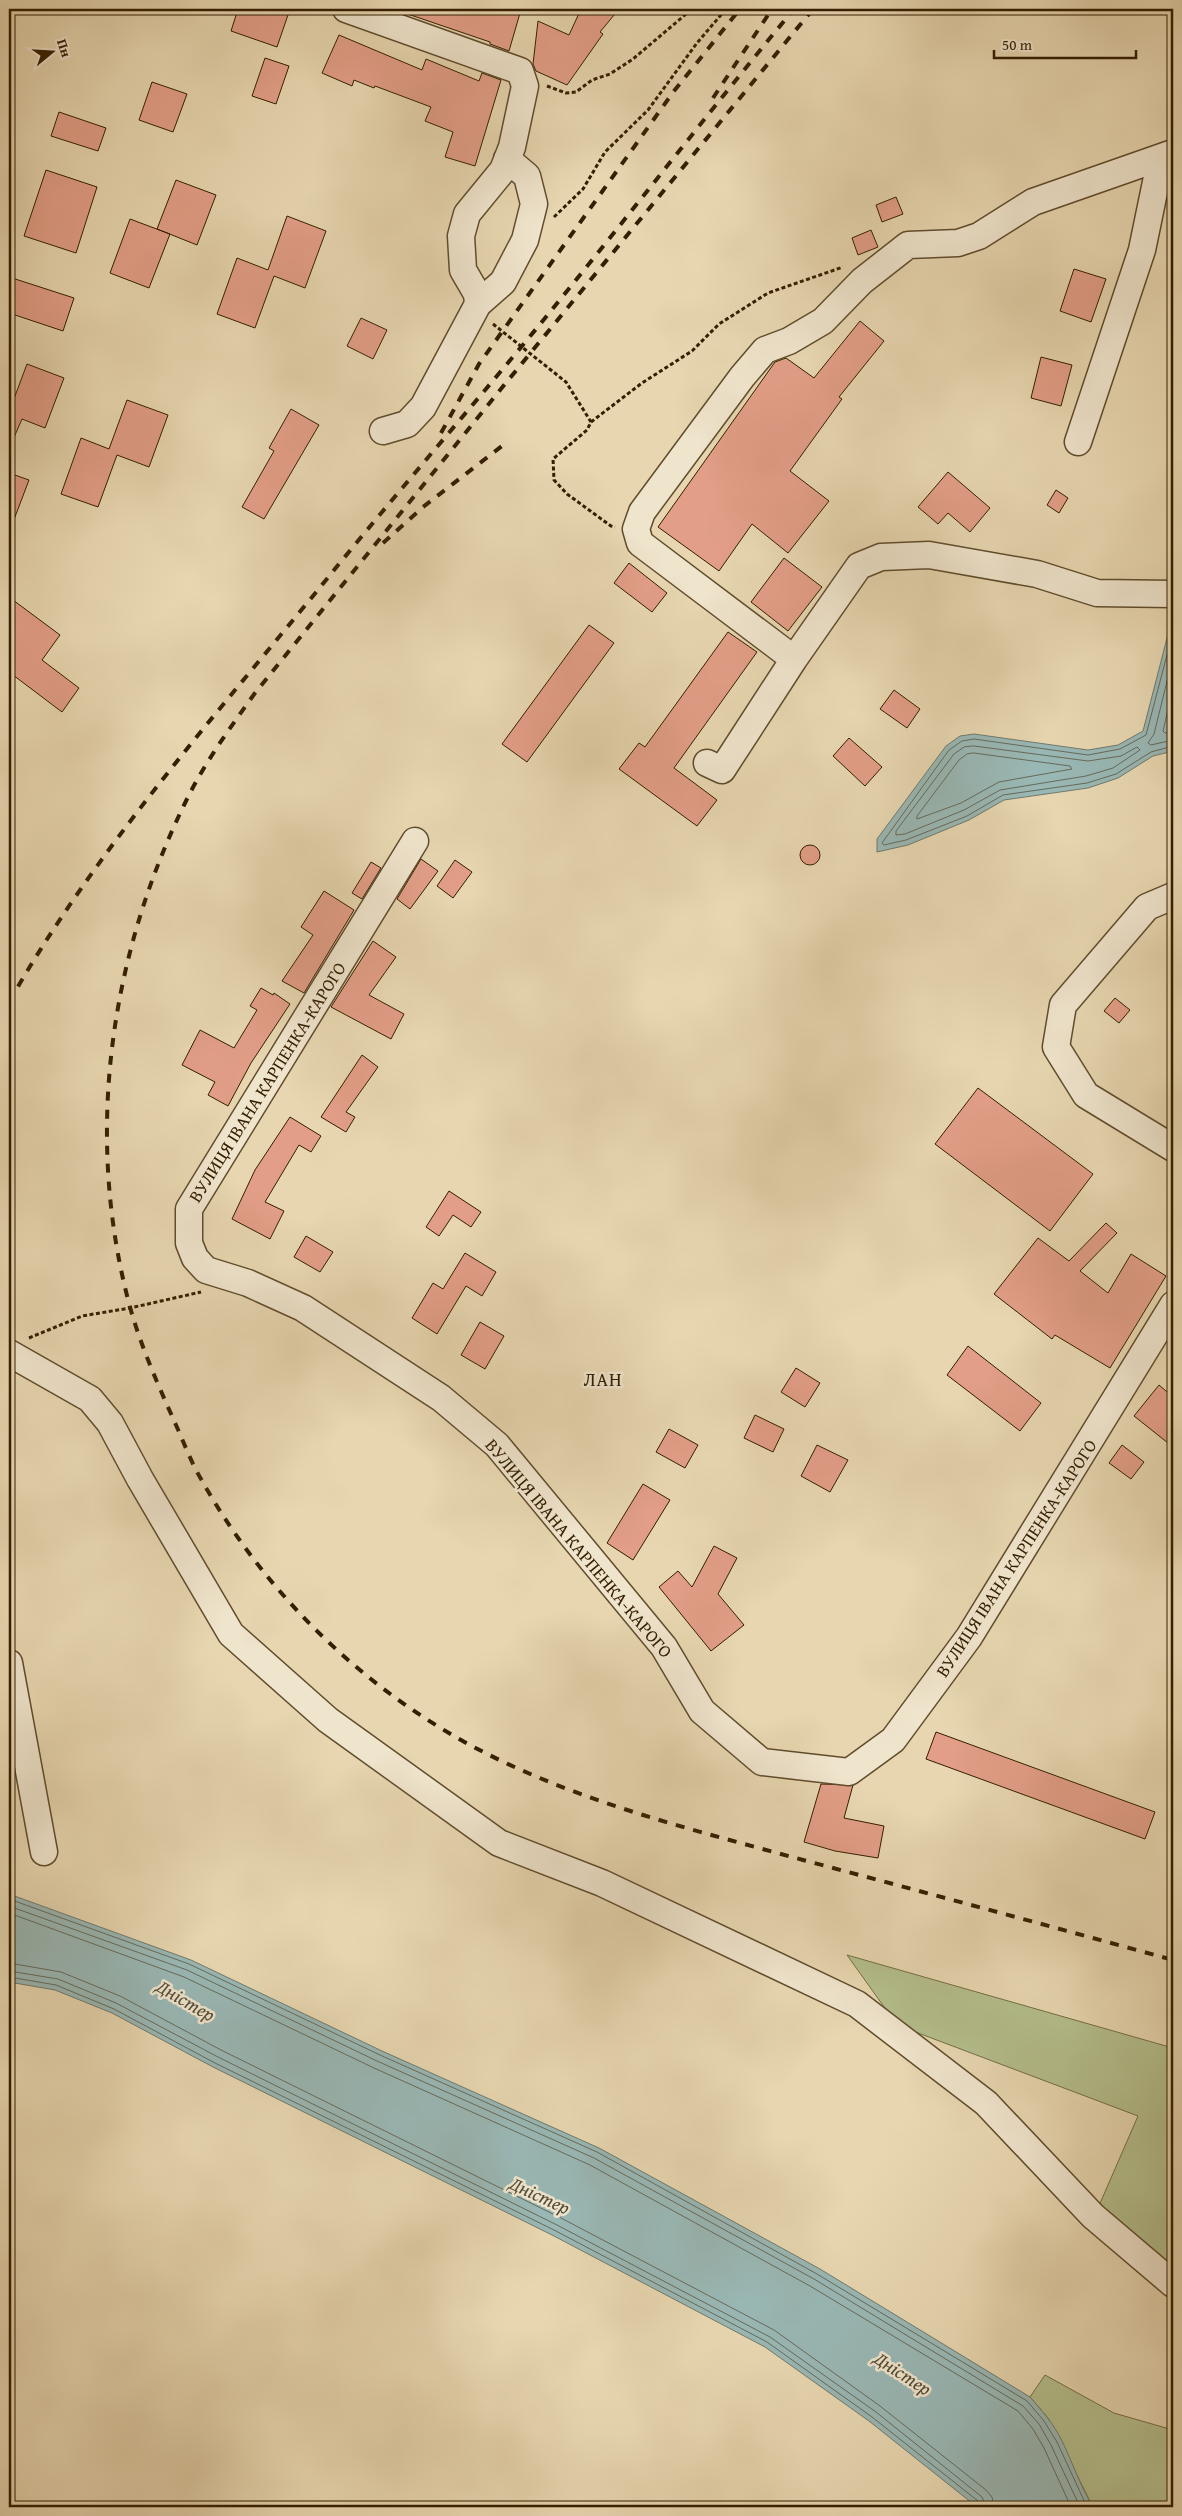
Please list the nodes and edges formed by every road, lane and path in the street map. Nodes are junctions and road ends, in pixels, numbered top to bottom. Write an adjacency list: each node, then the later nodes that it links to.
1 (346, 9): 4 (street)
2 (692, 9): 4 (path)
3 (726, 9): 7 (path)
4 (521, 75): 6 (street)
5 (1167, 155): 12 (street); 13 (street)
6 (507, 159): 7 (street); 9 (street)
7 (528, 228): 9 (street)
8 (848, 265): 10 (path)
9 (476, 307): 10 (path); 11 (street)
10 (591, 422): 13 (path)
11 (383, 431)
12 (1078, 442)
13 (636, 529): 15 (street)
14 (1173, 594): 15 (street)
15 (794, 659): 16 (street)
16 (707, 763)
17 (415, 841): 21 (street, ВУЛИЦЯ ІВАНА КАРПЕНКА-КАРОГО)
18 (1173, 896): 19 (street)
19 (1173, 1148)
20 (210, 1290): 22 (path)
21 (1173, 1306)
22 (16, 1346): 25 (street)
23 (9, 1663): 24 (street)
24 (44, 1852)
25 (1173, 2284)

